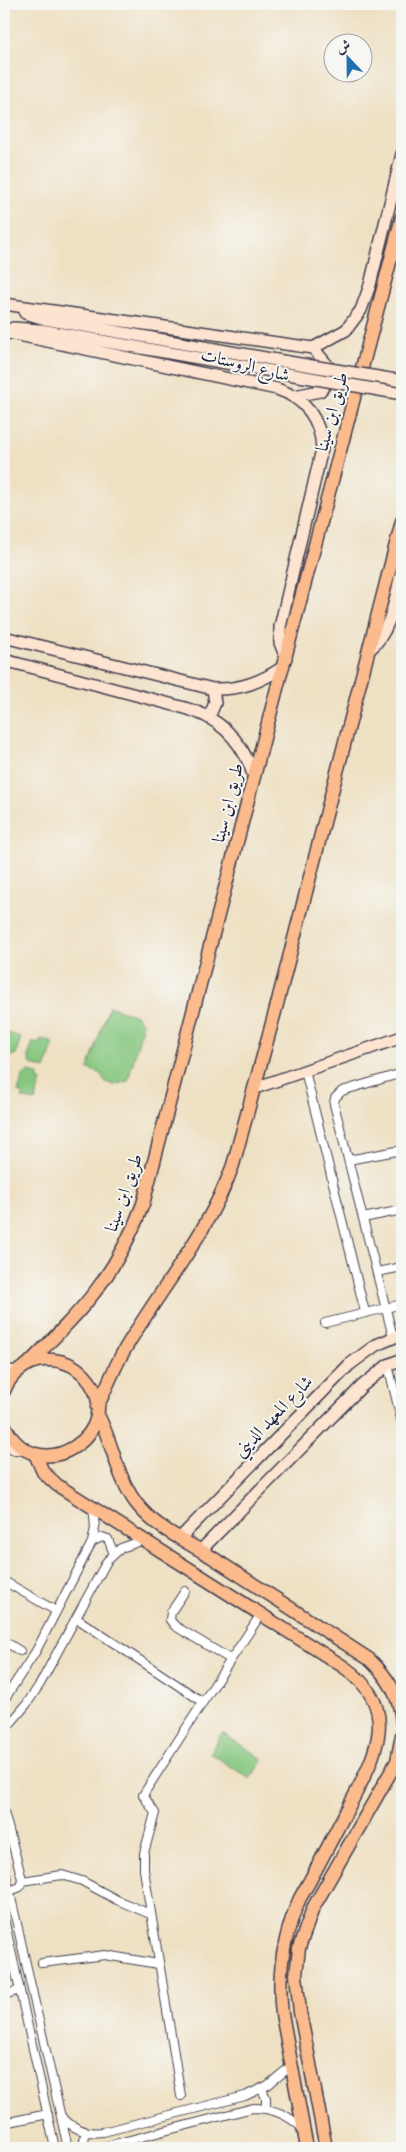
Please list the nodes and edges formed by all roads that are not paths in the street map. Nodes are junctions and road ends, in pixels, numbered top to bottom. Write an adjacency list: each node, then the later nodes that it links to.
1 (402, 154): 5 (main road)
2 (402, 217): 14 (main road, طريق ابن سينا)
3 (4, 305): 5 (main road, شارع الروستات); 6 (main road, bridge)
4 (4, 330): 7 (main road, bridge); 8 (main road, شارع الروستات)
5 (313, 348): 8 (main road)
6 (402, 382)
7 (402, 394)
8 (294, 396): 14 (main road, شارع الروستات)
9 (402, 521): 12 (main road)
10 (402, 570): 12 (main road)
11 (4, 637): 15 (main road)
12 (369, 650): 21 (main road)
13 (4, 660): 16 (main road)
14 (285, 663): 15 (main road); 17 (main road, طريق ابن سينا)
15 (213, 689): 16 (main road)
16 (209, 717): 17 (main road)
17 (254, 777): 35 (main road, طريق ابن سينا)
18 (402, 1037): 19 (main road)
19 (305, 1071): 21 (main road); 30 (street)
20 (402, 1072): 23 (street)
21 (255, 1088): 38 (main road)
22 (402, 1150): 23 (street)
23 (348, 1160): 25 (street)
24 (402, 1210): 25 (street)
25 (363, 1218): 27 (street)
26 (402, 1267): 27 (street)
27 (377, 1272): 29 (street)
28 (402, 1304): 29 (street)
29 (385, 1308): 30 (street); 32 (street)
30 (365, 1312): 31 (street)
31 (325, 1323)
32 (398, 1336): 45 (main road, شارع المعهد الديني)
33 (402, 1358): 34 (main road)
34 (388, 1365): 39 (street); 48 (main road)
35 (22, 1368): 36 (main road); 37 (main road, طريق ابن سينا); 38 (main road)
36 (4, 1372)
37 (4, 1391)
38 (97, 1410): 43 (main road); 45 (main road)
39 (402, 1423)
40 (4, 1424): 42 (main road)
41 (4, 1446): 42 (main road)
42 (23, 1448): 43 (main road)
43 (35, 1454): 44 (main road)
44 (93, 1506): 46 (main road); 47 (street)
45 (180, 1538): 48 (main road)
46 (144, 1540): 49 (street); 53 (main road)
47 (92, 1542): 49 (street); 52 (street)
48 (201, 1550): 60 (main road)
49 (114, 1554): 54 (street)
50 (4, 1581): 52 (street)
51 (185, 1591): 57 (street)
52 (56, 1611): 58 (street)
53 (261, 1614): 57 (street); 77 (main road)
54 (76, 1618): 59 (street); 61 (street)
55 (4, 1641): 56 (street)
56 (20, 1651)
57 (230, 1659): 59 (street)
58 (4, 1700)
59 (203, 1702): 69 (street)
60 (402, 1723)
61 (4, 1731)
62 (402, 1735): 78 (main road)
63 (4, 1812): 64 (street)
64 (12, 1842): 65 (street); 67 (street)
65 (4, 1845)
66 (4, 1867): 68 (street)
67 (22, 1881): 68 (street); 69 (street)
68 (10, 1891): 73 (street)
69 (150, 1914): 72 (street)
70 (4, 1919): 74 (street)
71 (42, 1963): 72 (street)
72 (158, 1964): 80 (street)
73 (28, 1972): 74 (street); 83 (street)
74 (17, 1975): 75 (street)
75 (20, 1990): 76 (street); 82 (street)
76 (4, 1995)
77 (292, 2072): 78 (main road); 79 (street); 85 (main road)
78 (311, 2074): 92 (main road)
79 (262, 2089): 81 (street); 86 (street)
80 (180, 2096)
81 (266, 2109): 85 (street); 90 (street)
82 (48, 2114): 84 (street); 87 (street)
83 (61, 2116): 86 (street); 88 (street)
84 (4, 2122)
85 (303, 2129): 91 (main road)
86 (86, 2132): 89 (street)
87 (55, 2148)
88 (68, 2148)
89 (85, 2148)
90 (99, 2148)
91 (307, 2148)
92 (326, 2148)

